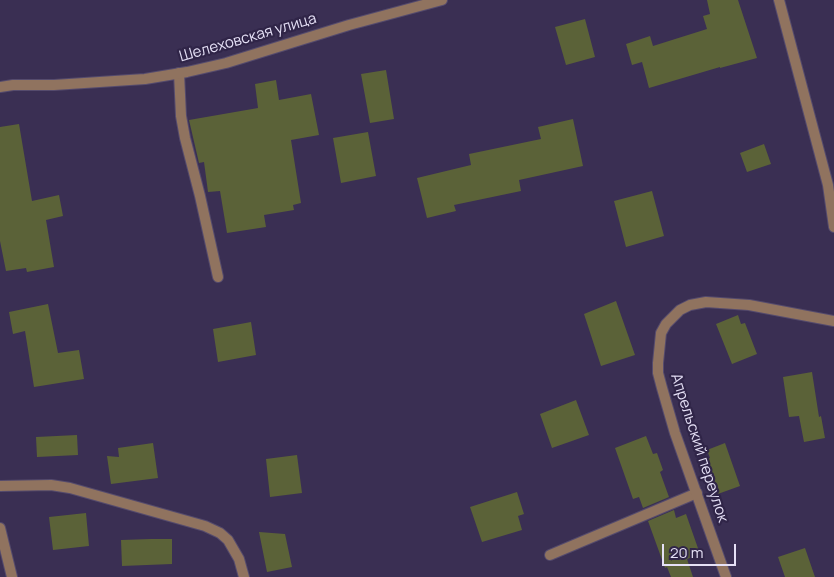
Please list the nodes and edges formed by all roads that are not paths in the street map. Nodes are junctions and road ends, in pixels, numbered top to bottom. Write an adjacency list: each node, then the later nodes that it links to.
1 (442, 0): 3 (street, Шелеховская улица)
2 (779, 0): 5 (street)
3 (179, 73): 4 (street, Шелеховская улица); 6 (street)
4 (0, 87)
5 (834, 227)
6 (218, 277)
7 (834, 321): 9 (street, Апрельский переулок)
8 (0, 486): 13 (street)
9 (697, 493): 11 (street); 14 (street, Апрельский переулок)
10 (0, 528): 12 (street)
11 (550, 555)
12 (12, 577)
13 (244, 577)
14 (726, 577)

